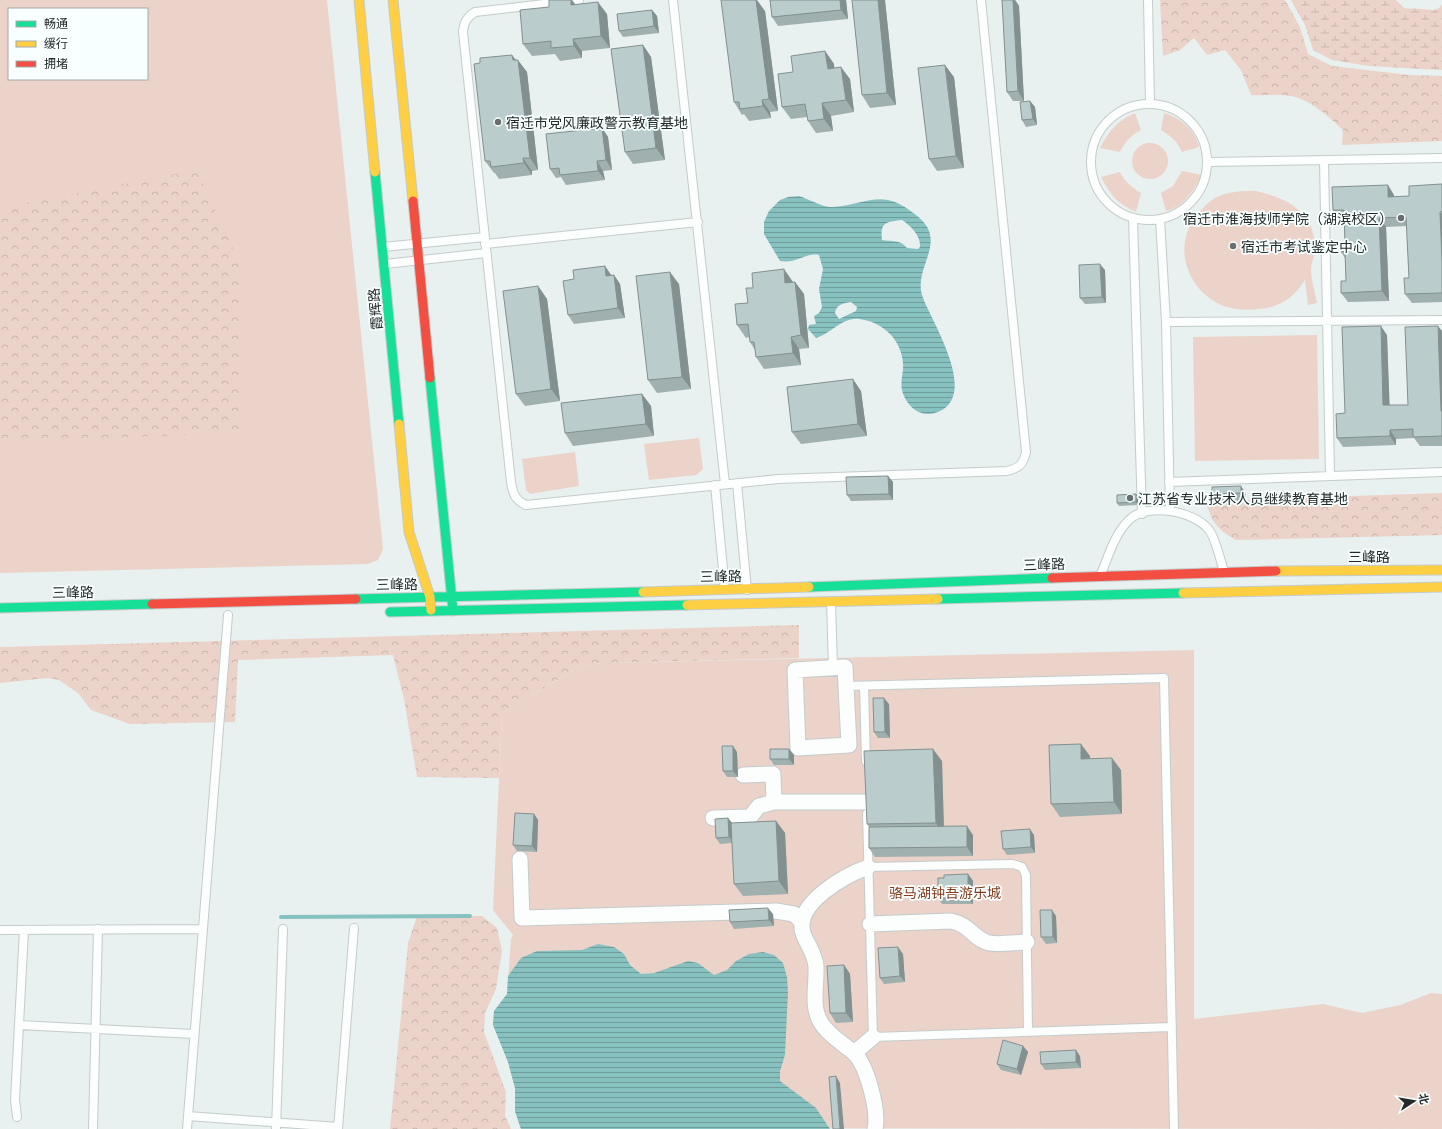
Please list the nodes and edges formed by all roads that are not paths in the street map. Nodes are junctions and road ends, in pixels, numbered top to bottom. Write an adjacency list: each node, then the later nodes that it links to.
1 (359, 0): 16 (main road, 霞辉路)
2 (394, 0): 15 (main road)
3 (579, 0): 14 (lane)
4 (673, 0): 13 (lane)
5 (981, 0): 26 (lane)
6 (1148, 0): 7 (lane)
7 (1150, 104): 10 (lane); 11 (lane)
8 (1442, 158): 9 (lane)
9 (1324, 161): 10 (lane); 21 (lane)
10 (1207, 162): 12 (lane)
11 (1133, 218): 12 (lane); 30 (lane)
12 (1160, 220): 22 (lane)
13 (698, 222): 14 (lane); 27 (lane)
14 (485, 240): 15 (lane); 17 (lane)
15 (417, 243): 16 (lane); 18 (main road)
16 (383, 247): 19 (main road, 霞辉路)
17 (486, 253): 18 (lane); 28 (lane)
18 (419, 260): 19 (lane); 38 (main road)
19 (385, 264): 39 (main road, 霞辉路)
20 (1442, 320): 21 (lane)
21 (1327, 321): 22 (lane); 24 (lane)
22 (1166, 322): 25 (lane)
23 (1442, 472): 24 (lane)
24 (1330, 475): 25 (lane)
25 (1169, 482): 29 (lane)
26 (737, 483): 27 (lane); 36 (lane)
27 (725, 484): 28 (lane)
28 (715, 485): 37 (lane)
29 (1170, 511): 30 (lane); 32 (lane)
30 (1142, 514): 33 (lane)
31 (1442, 570): 32 (main road, 三峰路)
32 (1224, 571): 33 (main road, 三峰路)
33 (1101, 576): 34 (main road, 三峰路)
34 (831, 586): 36 (main road, 三峰路); 40 (lane)
35 (1442, 587): 40 (main road, 三峰路)
36 (746, 589): 37 (main road, 三峰路); 42 (lane)
37 (725, 590): 38 (main road, 三峰路); 41 (lane)
38 (452, 596): 39 (main road, 三峰路); 44 (main road)
39 (430, 597): 43 (main road, 三峰路); 45 (main road, 霞辉路)
40 (831, 602): 42 (main road, 三峰路); 48 (lane)
41 (727, 604): 42 (main road, 三峰路); 44 (main road, 三峰路)
42 (749, 604)
43 (0, 608)
44 (454, 611): 45 (main road, 三峰路)
45 (432, 612): 46 (main road, 三峰路)
46 (377, 613)
47 (228, 615): 62 (lane)
48 (833, 668): 49 (street); 49 (street)
49 (846, 686): 50 (lane)
50 (864, 686): 51 (lane); 68 (lane)
51 (866, 771)
52 (743, 775): 54 (street)
53 (867, 798): 54 (street); 57 (lane)
54 (774, 802): 55 (street)
55 (713, 818)
56 (520, 859): 58 (street)
57 (868, 868): 58 (street); 59 (lane); 66 (lane)
58 (801, 921): 73 (street)
59 (870, 924): 66 (street); 72 (lane)
60 (354, 928): 77 (lane)
61 (98, 929): 62 (lane); 65 (lane); 69 (lane)
62 (202, 929): 71 (lane)
63 (283, 929): 76 (lane)
64 (0, 930): 65 (lane)
65 (24, 930): 67 (lane)
66 (1027, 942): 70 (lane)
67 (19, 1025): 69 (lane); 75 (lane)
68 (1172, 1027): 70 (lane); 81 (lane)
69 (96, 1030): 71 (lane); 78 (lane)
70 (1028, 1032): 72 (lane)
71 (194, 1034): 74 (lane)
72 (873, 1037): 73 (street)
73 (854, 1053): 80 (street)
74 (188, 1116): 76 (lane); 79 (lane)
75 (17, 1117)
76 (276, 1125): 77 (lane)
77 (338, 1128)
78 (93, 1129)
79 (187, 1129)
80 (874, 1129)
81 (1174, 1129)

